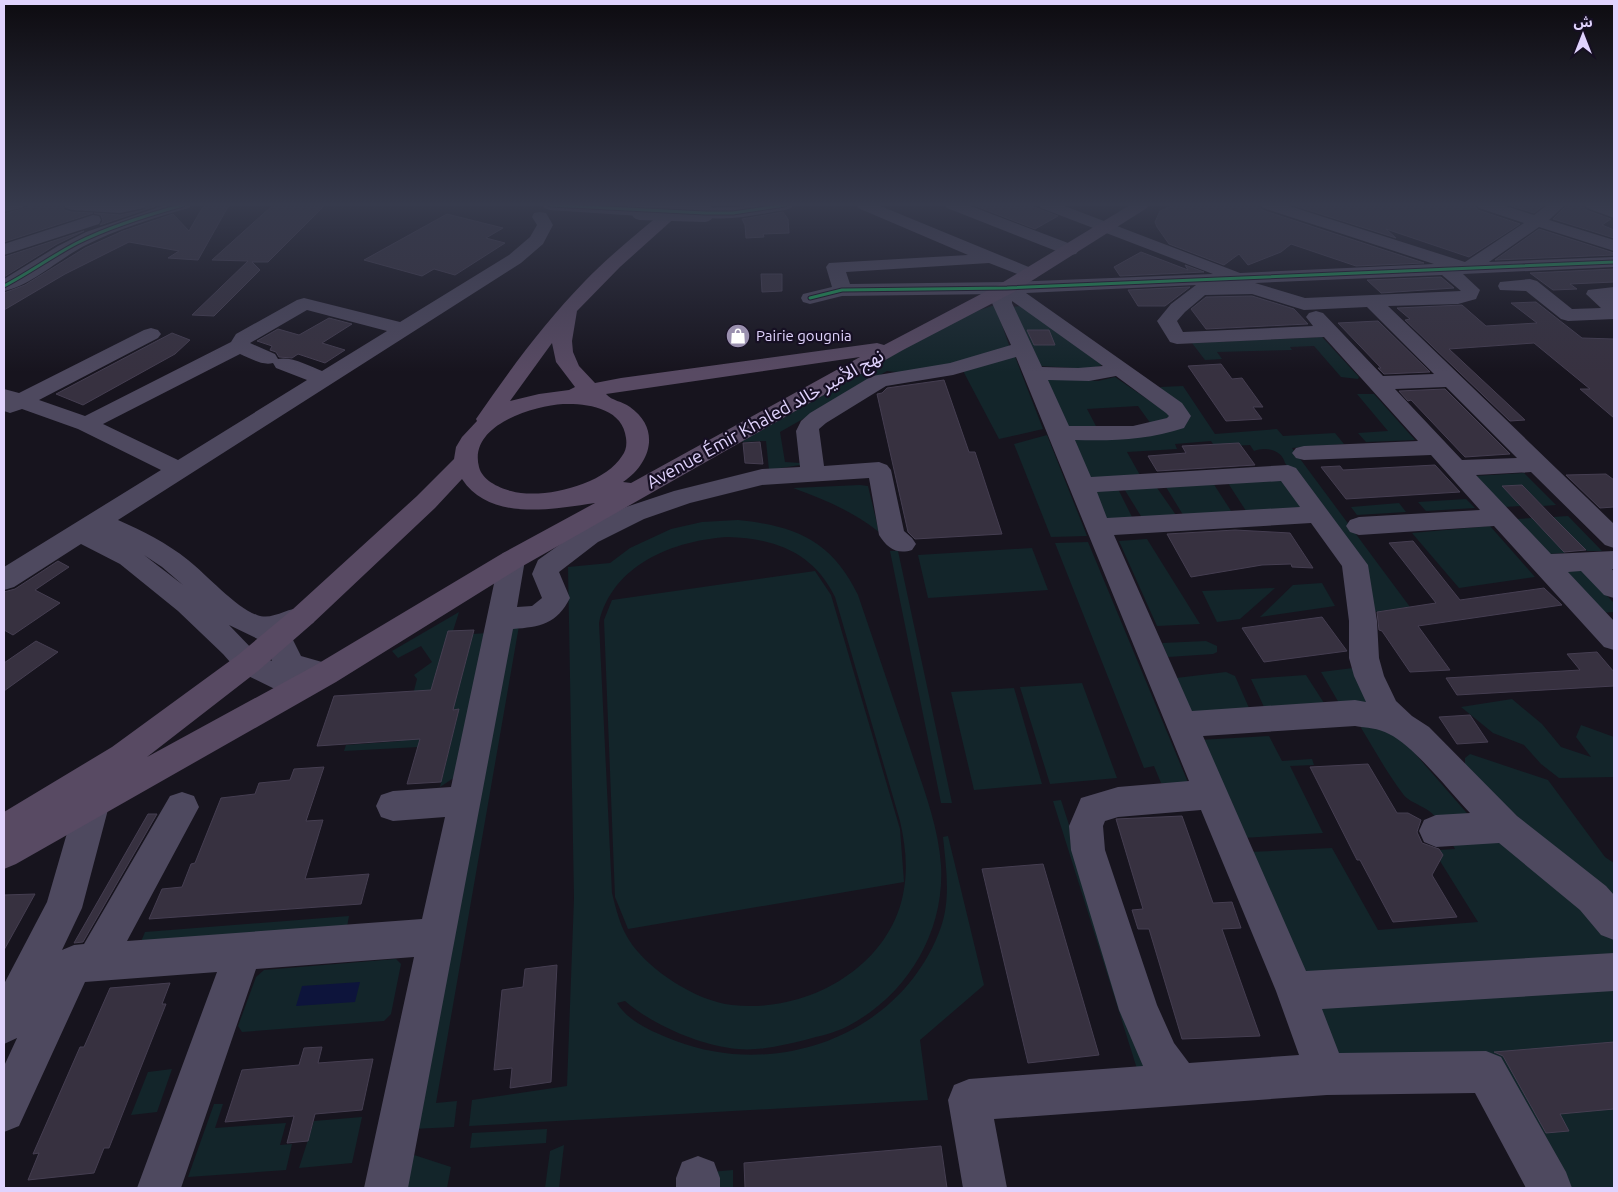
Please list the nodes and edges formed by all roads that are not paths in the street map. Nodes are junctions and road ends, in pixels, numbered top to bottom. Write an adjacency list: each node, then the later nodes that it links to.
1 (48, 261): 15 (street)
2 (512, 261): 25 (street)
3 (615, 261): 23 (main road)
4 (945, 261): 17 (street)
5 (994, 261): 14 (street)
6 (1053, 261): 14 (main road)
7 (1196, 261): 13 (street)
8 (1441, 261): 11 (street)
9 (1479, 261): 11 (street)
10 (1614, 262): 11 (street)
11 (1467, 269): 12 (street)
12 (1447, 270): 13 (street); 20 (street)
13 (1244, 279): 14 (street)
14 (1018, 282): 17 (street); 29 (main road); 30 (street); 31 (street)
15 (4, 286)
16 (1507, 286): 24 (street)
17 (842, 290): 19 (street)
18 (1614, 293): 22 (street)
19 (810, 298)
20 (1372, 302): 21 (street); 34 (street)
21 (1304, 304): 26 (street); 26 (street)
22 (1614, 308)
23 (568, 310): 32 (main road); 40 (main road)
24 (1614, 313)
25 (403, 329): 28 (street); 48 (street)
26 (1328, 331): 35 (street)
27 (151, 334): 38 (street)
28 (239, 346): 33 (street); 39 (street)
29 (896, 346): 36 (main road, Avenue Émir Khaled نهج الأمير خالد); 49 (main road, Avenue Émir Khaled نهج الأمير خالد)
30 (1028, 360): 31 (street); 41 (street); 50 (street)
31 (1121, 369): 41 (street)
32 (570, 371): 36 (main road); 37 (main road)
33 (314, 375)
34 (1452, 380): 35 (street); 46 (street)
35 (1376, 383): 42 (street)
36 (621, 384): 37 (main road, Avenue Émir Khaled نهج الأمير خالد)
37 (596, 396): 40 (main road); 44 (main road)
38 (9, 402): 39 (street)
39 (86, 424): 48 (street)
40 (480, 429): 45 (main road)
41 (1060, 433): 51 (street)
42 (1435, 448): 43 (street); 47 (street)
43 (1304, 453)
44 (635, 456): 52 (main road, Avenue Émir Khaled نهج الأمير خالد); 53 (main road)
45 (465, 461): 53 (main road); 68 (main road)
46 (1538, 464): 47 (street); 56 (street)
47 (1455, 468): 55 (street)
48 (179, 470): 57 (street)
49 (676, 470): 52 (main road); 53 (main road, Avenue Émir Khaled نهج الأمير خالد)
50 (813, 473): 61 (street); 69 (street)
51 (1082, 485): 54 (street); 59 (street)
52 (615, 492): 53 (main road, Avenue Émir Khaled نهج الأمير خالد)
53 (574, 510): 62 (main road)
54 (1319, 514): 59 (street); 75 (street)
55 (1502, 517): 58 (street); 65 (street)
56 (1606, 521): 60 (street)
57 (89, 526): 66 (street); 70 (street); 72 (street)
58 (1359, 526)
59 (1098, 527): 74 (street)
60 (1614, 539)
61 (903, 544)
62 (512, 560): 69 (street); 73 (main road)
63 (1614, 560): 64 (street)
64 (1587, 561): 65 (street); 67 (street)
65 (1545, 564): 71 (street)
66 (4, 580)
67 (1614, 588)
68 (303, 616): 70 (street)
69 (501, 618): 77 (street)
70 (270, 632): 72 (main road); 73 (street)
71 (1614, 639)
72 (248, 663): 73 (street); 82 (main road)
73 (312, 680): 78 (main road)
74 (1182, 725): 75 (street); 76 (street)
75 (1400, 725): 81 (street)
76 (1211, 794): 90 (street); 93 (street)
77 (465, 801): 79 (street); 86 (street)
78 (93, 802): 84 (main road); 91 (street)
79 (394, 806)
80 (182, 807): 88 (street)
81 (1505, 827): 83 (street); 85 (street)
82 (4, 830)
83 (1436, 831)
84 (4, 853)
85 (1614, 922)
86 (438, 937): 87 (street); 96 (street)
87 (243, 952): 88 (street); 95 (street)
88 (94, 963): 94 (street)
89 (1614, 972): 90 (street)
90 (1295, 991): 92 (street)
91 (4, 1024)
92 (1327, 1074): 93 (street); 98 (street)
93 (1179, 1085): 97 (street)
94 (4, 1111)
95 (159, 1188)
96 (386, 1188)
97 (985, 1188)
98 (1550, 1188)

